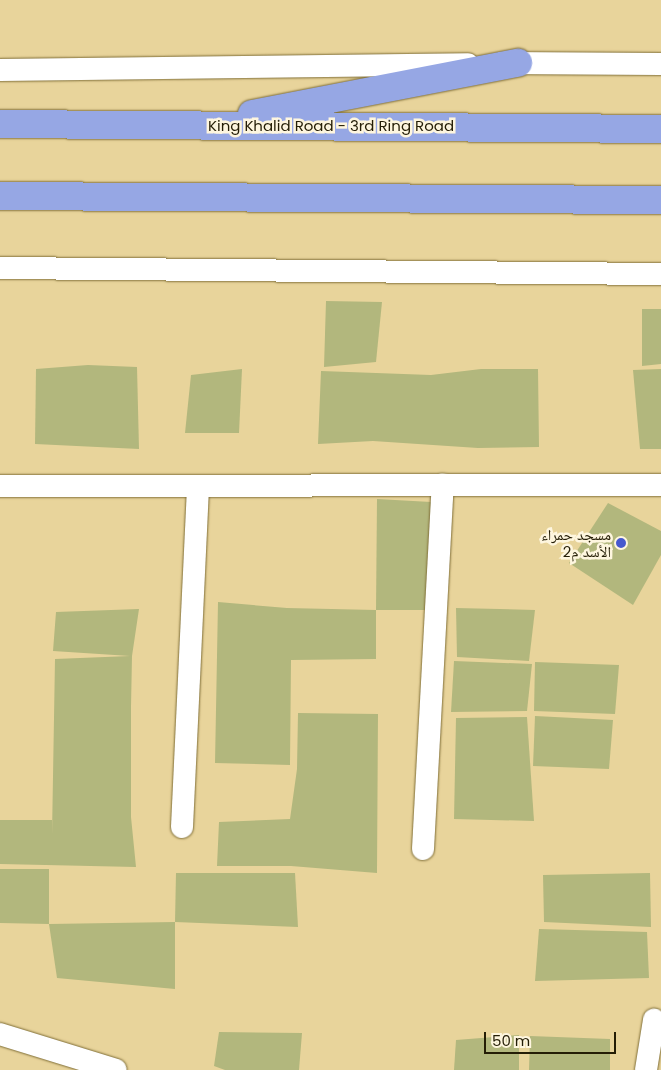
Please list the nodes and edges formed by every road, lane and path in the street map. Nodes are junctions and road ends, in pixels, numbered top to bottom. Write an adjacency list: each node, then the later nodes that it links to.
1 (518, 63): 2 (street); 3 (street); 5 (highway)
2 (661, 64)
3 (0, 70)
4 (0, 124): 5 (highway, King Khalid Road - 3rd Ring Road)
5 (190, 125): 6 (highway, King Khalid Road - 3rd Ring Road)
6 (661, 129)
7 (0, 196): 8 (highway)
8 (661, 200)
9 (0, 268): 10 (street)
10 (661, 274)
11 (661, 484): 12 (street)
12 (443, 485): 14 (street); 16 (street)
13 (0, 486): 14 (street)
14 (198, 486): 15 (street)
15 (182, 827)
16 (423, 849)
17 (654, 1020): 20 (street)
18 (0, 1034): 19 (street)
19 (116, 1070)
20 (646, 1070)

